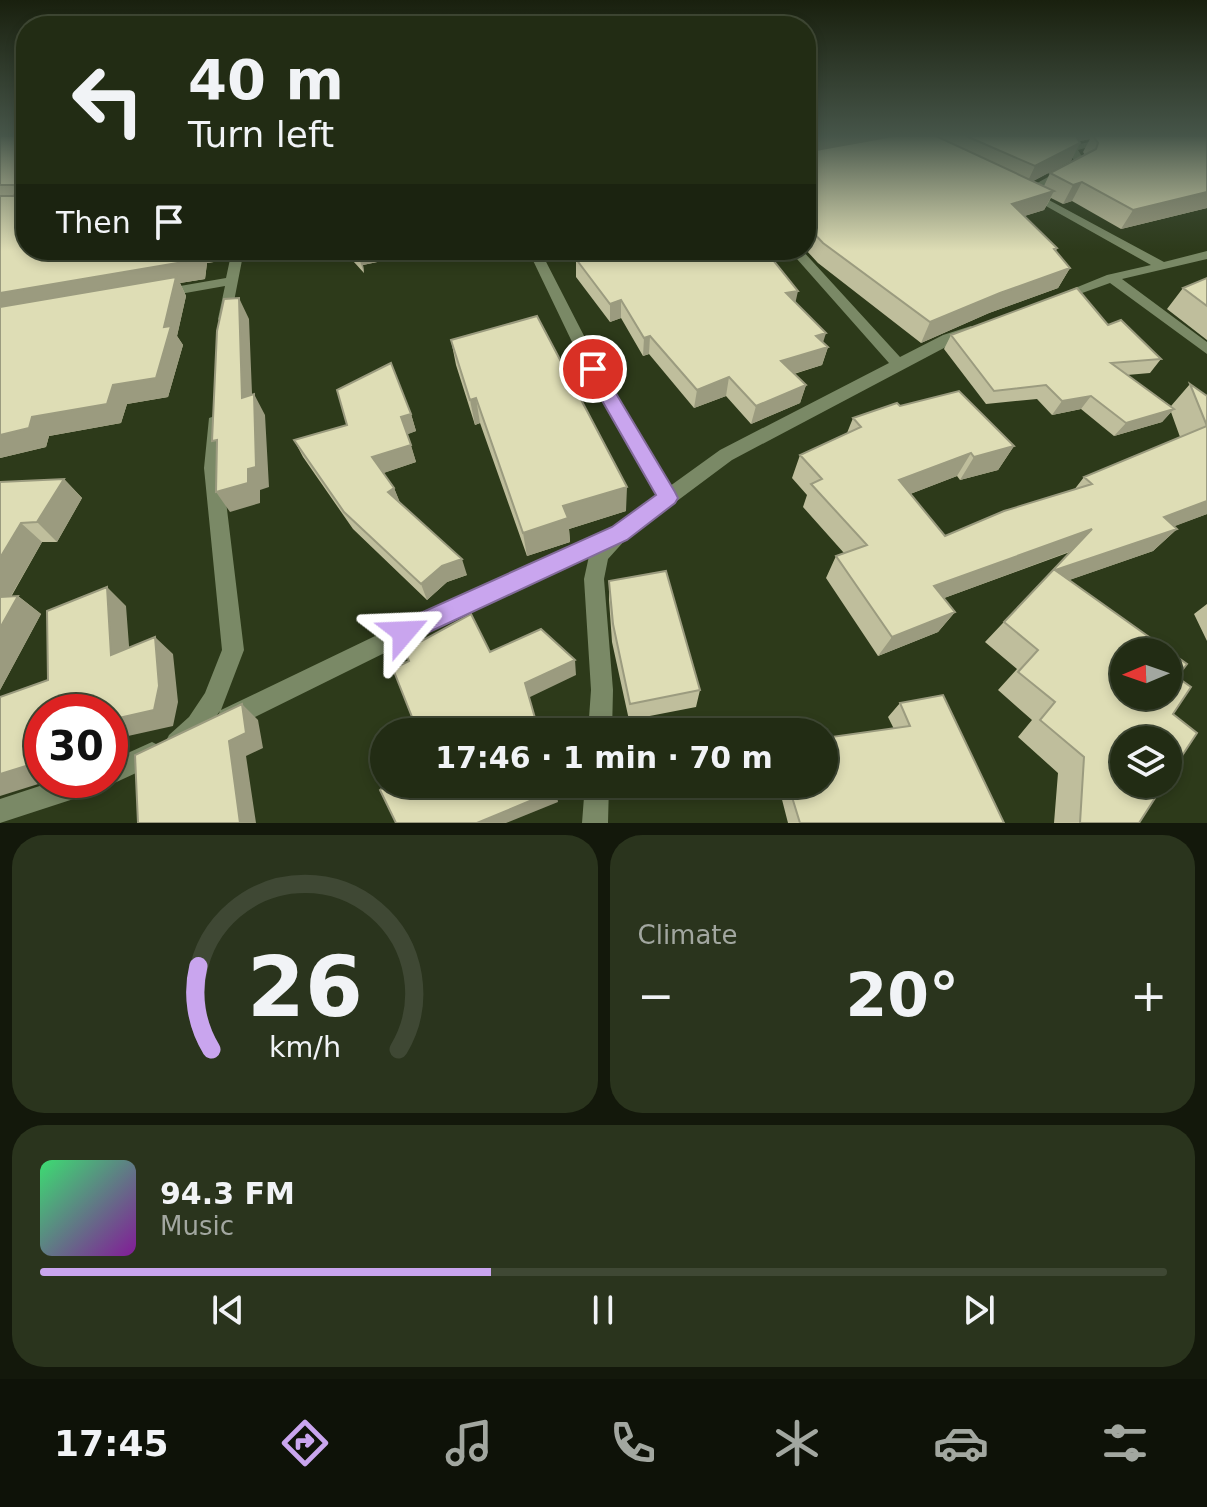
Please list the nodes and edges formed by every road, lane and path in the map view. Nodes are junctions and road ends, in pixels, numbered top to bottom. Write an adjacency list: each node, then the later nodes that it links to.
1 (1059, 174): 3 (street)
2 (1012, 185): 3 (street)
3 (1026, 192): 8 (street)
4 (1207, 255): 8 (street)
5 (236, 260): 10 (street)
6 (539, 260): 18 (street)
7 (804, 260): 16 (street)
8 (1162, 266): 9 (street)
9 (1112, 278): 12 (street); 15 (street)
10 (232, 281): 11 (street); 14 (street)
11 (155, 294)
12 (1038, 305)
13 (993, 322): 16 (street)
14 (221, 337)
15 (1207, 349)
16 (899, 365): 18 (street)
17 (215, 409): 21 (street)
18 (668, 498): 19 (street)
19 (619, 533): 20 (street); 21 (street)
20 (601, 718)
21 (181, 741): 22 (street)
22 (128, 765)
23 (42, 798): 25 (street)
24 (596, 798): 26 (street)
25 (0, 812)
26 (595, 823)

